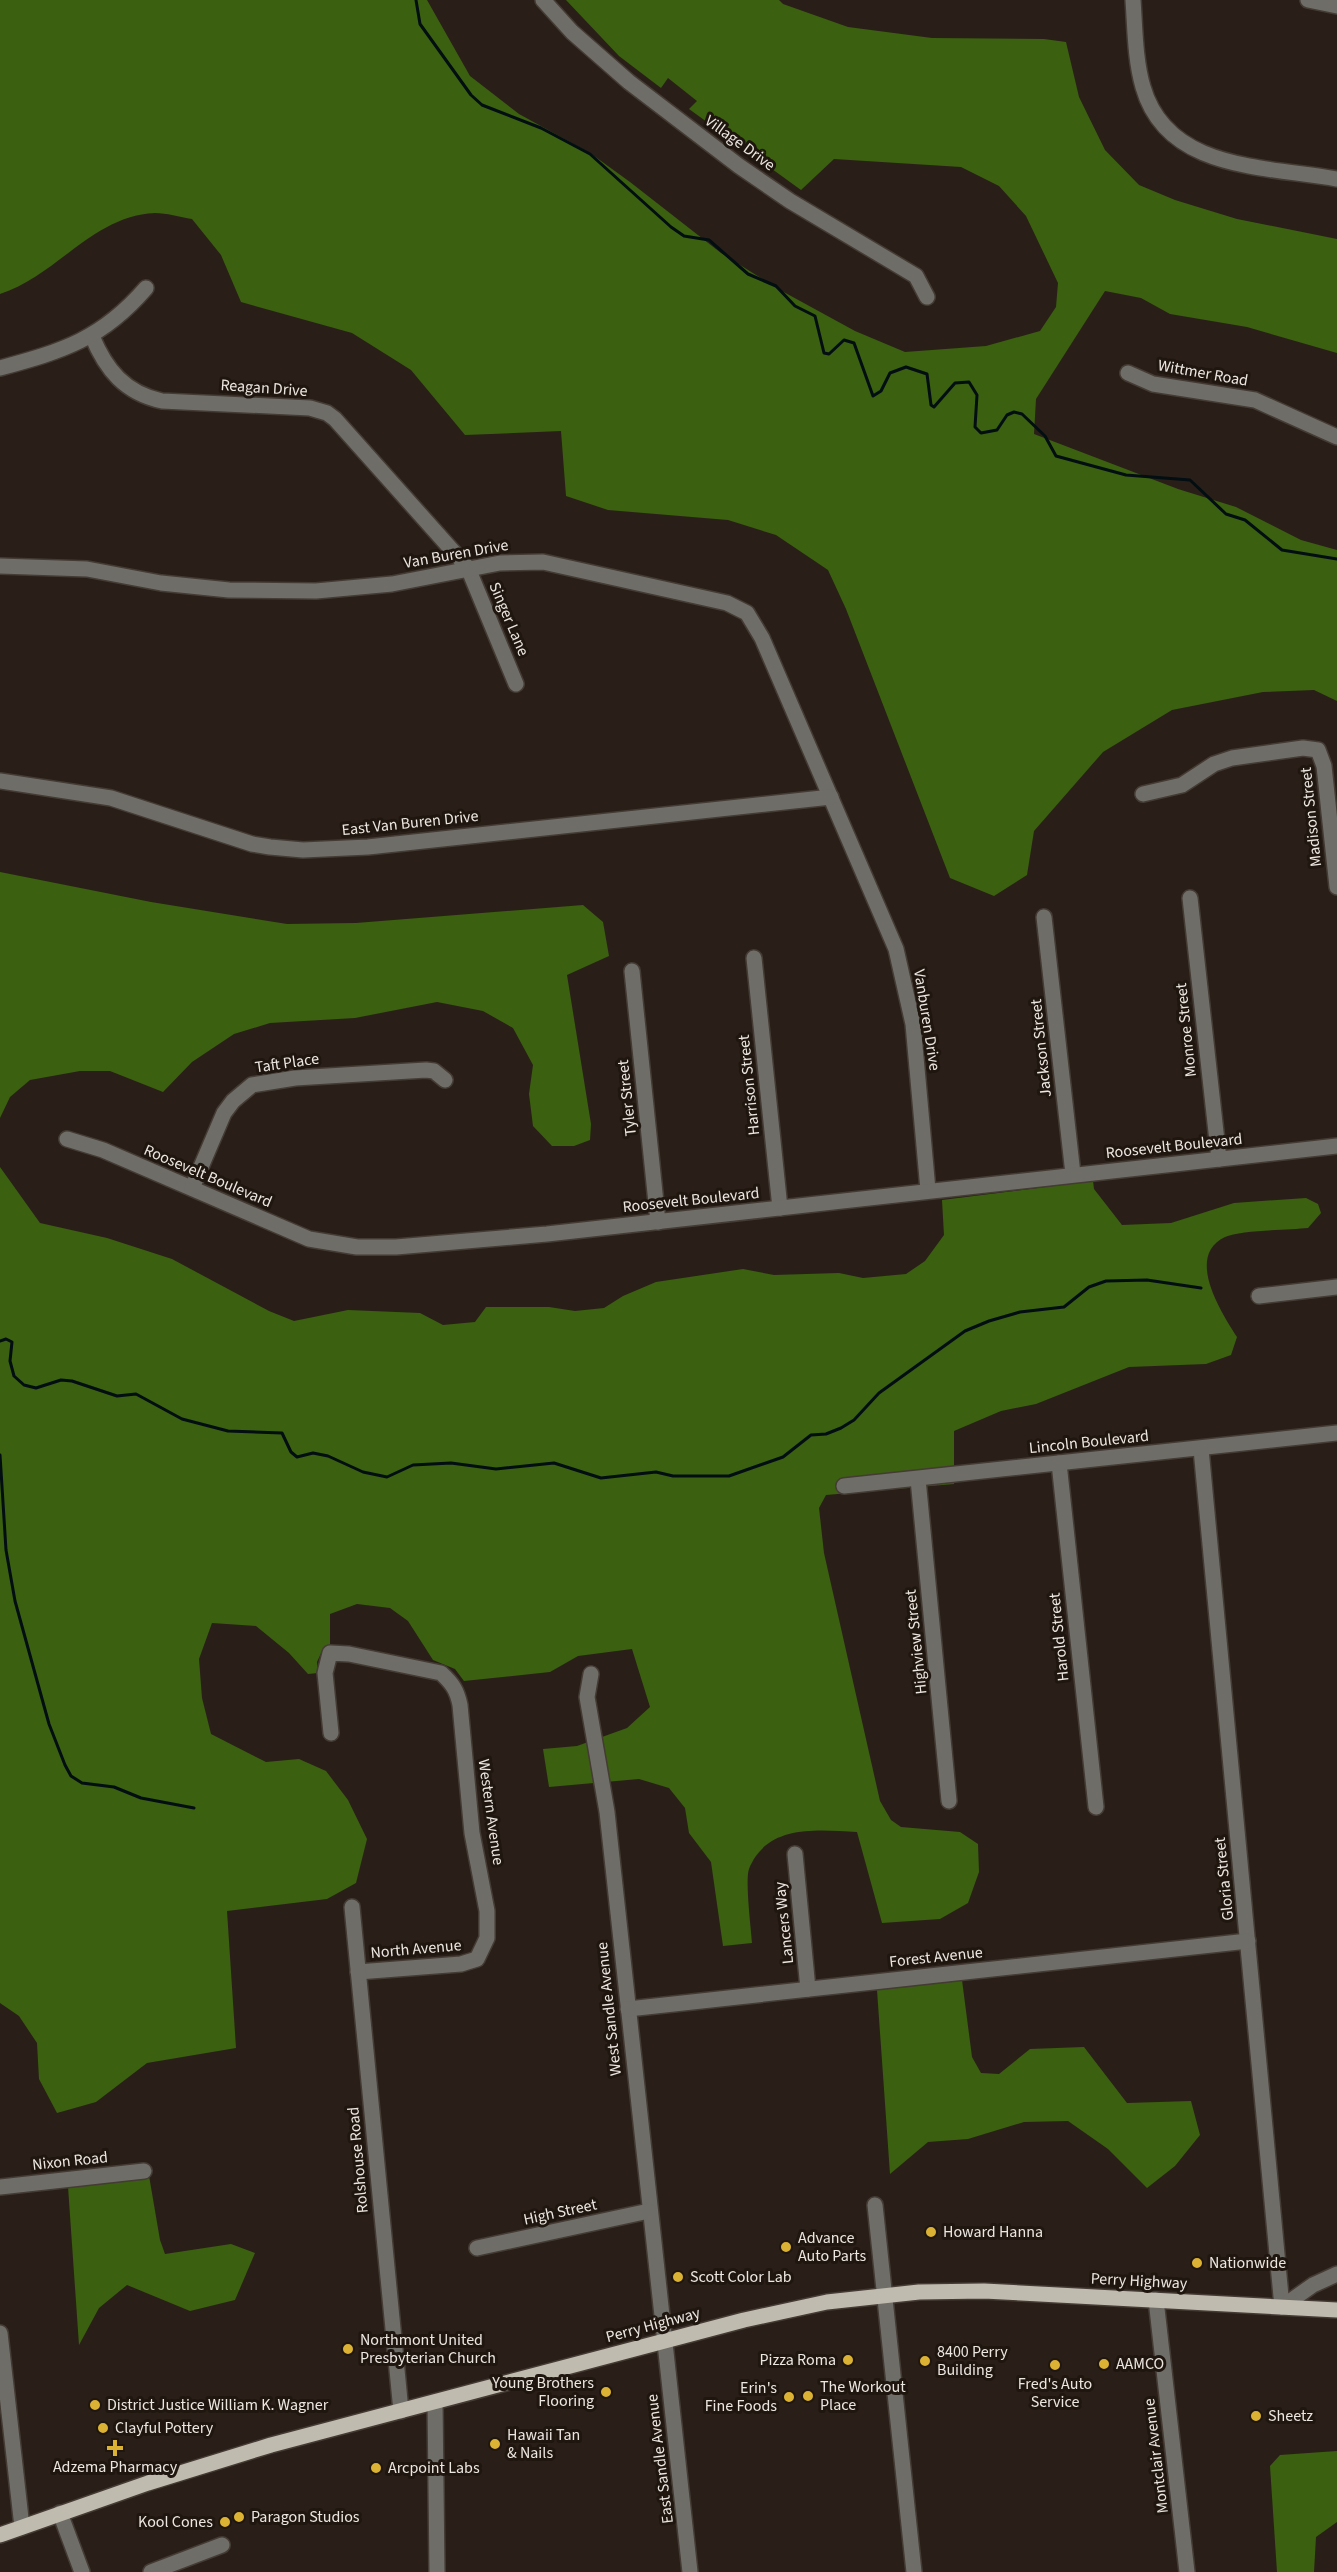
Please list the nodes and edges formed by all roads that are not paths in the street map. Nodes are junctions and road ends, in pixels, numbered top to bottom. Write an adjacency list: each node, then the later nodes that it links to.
1 (543, 0): 7 (street, Village Drive)
2 (1133, 0): 5 (street)
3 (1308, 0): 4 (street)
4 (1337, 6)
5 (1337, 179)
6 (146, 288): 8 (street)
7 (927, 297)
8 (92, 336): 9 (street); 13 (street, Reagan Drive)
9 (0, 368)
10 (1128, 373): 11 (street, Wittmer Road)
11 (1337, 438)
12 (0, 566): 13 (street, Van Buren Drive)
13 (468, 568): 14 (street, Singer Lane); 17 (street, Van Buren Drive)
14 (516, 684)
15 (0, 781): 17 (street, East Van Buren Drive)
16 (1143, 794): 18 (street, Madison Street)
17 (831, 797): 29 (street, Vanburen Drive)
18 (1337, 887)
19 (1190, 898): 26 (street, Monroe Street)
20 (1044, 917): 27 (street, Jackson Street)
21 (754, 958): 30 (street, Harrison Street)
22 (632, 971): 31 (street, Tyler Street)
23 (445, 1080): 28 (street, Taft Place)
24 (67, 1139): 28 (street, Roosevelt Boulevard)
25 (1337, 1146): 26 (street, Roosevelt Boulevard)
26 (1219, 1159): 27 (street, Roosevelt Boulevard)
27 (1073, 1174): 29 (street, Roosevelt Boulevard)
28 (192, 1188): 31 (street, Roosevelt Boulevard)
29 (928, 1190): 30 (street, Roosevelt Boulevard)
30 (780, 1208): 31 (street, Roosevelt Boulevard)
31 (658, 1222)
32 (1337, 1287): 33 (street)
33 (1259, 1296)
34 (1337, 1433): 35 (street, Lincoln Boulevard)
35 (1201, 1449): 36 (street, Lincoln Boulevard); 45 (street, Gloria Street)
36 (1059, 1463): 37 (street, Lincoln Boulevard); 42 (street, Harold Street)
37 (918, 1479): 38 (street, Lincoln Boulevard); 41 (street, Highview Street)
38 (844, 1486)
39 (591, 1674): 49 (street, West Sandle Avenue)
40 (331, 1733): 46 (street, Western Avenue)
41 (949, 1801)
42 (1096, 1806)
43 (795, 1854): 48 (street, Lancers Way)
44 (352, 1907): 47 (street, Rolshouse Road)
45 (1248, 1941): 48 (street, Forest Avenue); 58 (street, Gloria Street)
46 (477, 1959): 47 (street, North Avenue)
47 (358, 1972): 63 (street, Rolshouse Road)
48 (808, 1989): 49 (street, Forest Avenue)
49 (628, 2009): 53 (street, West Sandle Avenue)
50 (144, 2171): 51 (street, Nixon Road)
51 (0, 2187)
52 (875, 2205): 56 (street)
53 (650, 2211): 54 (street, High Street); 61 (street, West Sandle Avenue)
54 (477, 2248)
55 (1337, 2274): 58 (street)
56 (886, 2295): 57 (main road, Perry Highway); 61 (main road, Perry Highway); 72 (street)
57 (1156, 2300): 58 (main road, Perry Highway); 73 (street, Montclair Avenue)
58 (1282, 2307): 59 (main road, Perry Highway)
59 (1337, 2310)
60 (0, 2333): 65 (street)
61 (664, 2341): 62 (main road, Perry Highway); 71 (street, East Sandle Avenue)
62 (435, 2402): 63 (main road, Perry Highway); 70 (street)
63 (401, 2411): 64 (main road, Perry Highway)
64 (60, 2513): 65 (main road, Perry Highway); 68 (street)
65 (22, 2527): 66 (main road, Perry Highway)
66 (0, 2535)
67 (222, 2545): 69 (street)
68 (82, 2572)
69 (151, 2572)
70 (437, 2572)
71 (690, 2572)
72 (914, 2572)
73 (1187, 2572)

